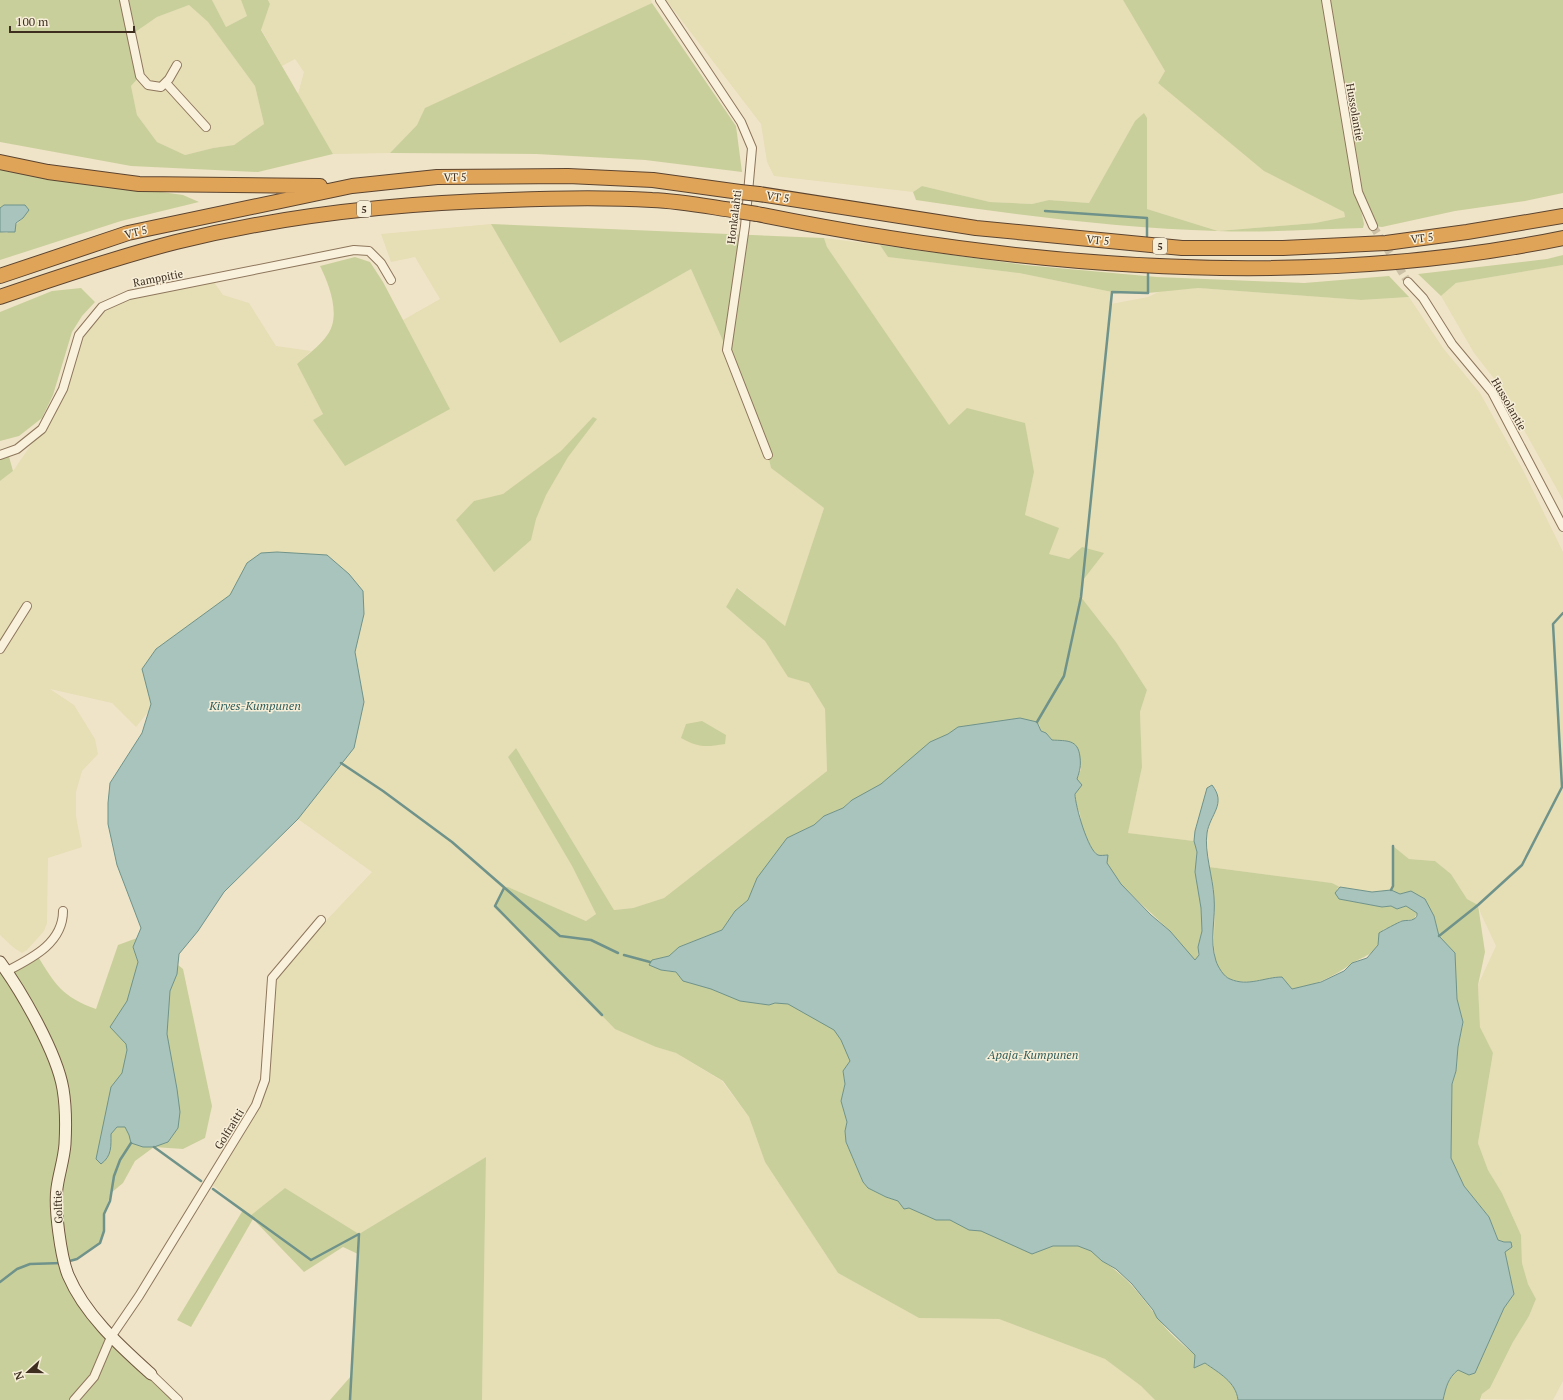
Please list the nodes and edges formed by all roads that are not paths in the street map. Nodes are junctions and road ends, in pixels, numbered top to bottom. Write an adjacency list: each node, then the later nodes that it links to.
1 (124, 0): 5 (street)
2 (660, 0): 17 (street, Honkalahti)
3 (1326, 0): 10 (street, Hussolantie)
4 (177, 65): 5 (street)
5 (166, 83): 6 (street)
6 (206, 127)
7 (0, 162): 8 (highway)
8 (352, 186): 9 (highway, VT 5 / 5, bridge); 12 (highway, VT 5 / 5)
9 (1563, 216)
10 (1373, 226)
11 (1563, 238): 15 (highway, VT 5 / 5, bridge)
12 (0, 276)
13 (390, 280): 16 (street, Ramppitie)
14 (1408, 282): 18 (street, Hussolantie)
15 (0, 297)
16 (0, 455)
17 (768, 455)
18 (1563, 527)
19 (27, 606): 20 (street)
20 (0, 649)
21 (63, 911): 23 (street)
22 (321, 920): 24 (street, Golfraitti)
23 (3, 967): 24 (street, Golftie)
24 (111, 1337): 25 (street, Golftie); 26 (street, Golfraitti)
25 (151, 1374): 27 (street, Golftie)
26 (74, 1400)
27 (178, 1400)

